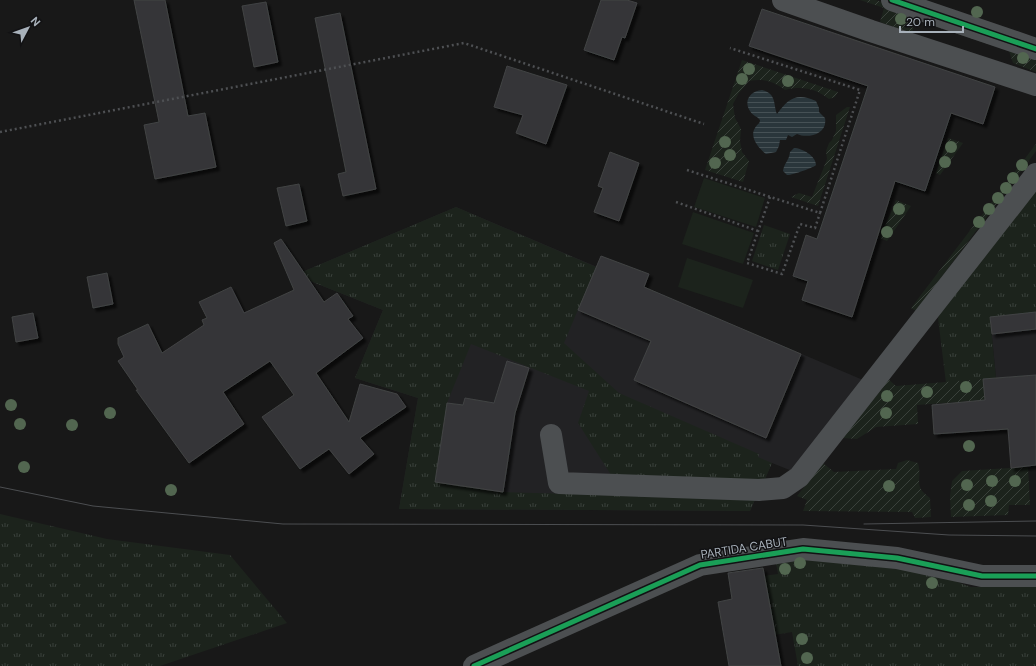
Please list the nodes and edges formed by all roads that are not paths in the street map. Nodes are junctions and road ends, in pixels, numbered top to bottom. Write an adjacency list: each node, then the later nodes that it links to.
1 (783, 0): 4 (street)
2 (892, 0): 3 (street)
3 (1036, 49)
4 (1036, 85)
5 (1036, 174): 6 (street)
6 (551, 435)
7 (1036, 576): 8 (street, PARTIDA CABUT)
8 (474, 666)

